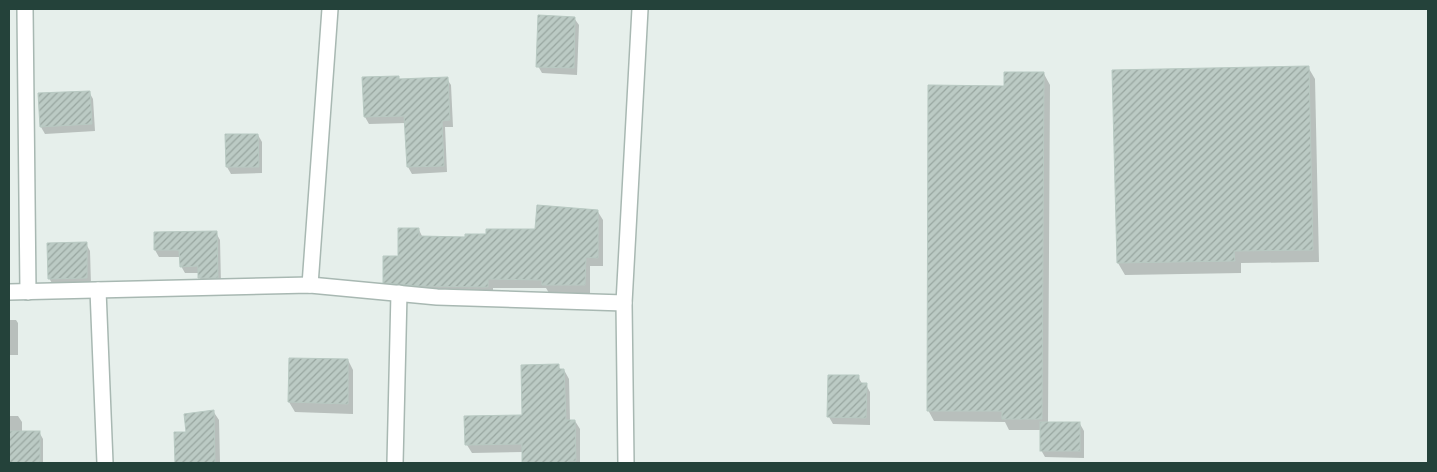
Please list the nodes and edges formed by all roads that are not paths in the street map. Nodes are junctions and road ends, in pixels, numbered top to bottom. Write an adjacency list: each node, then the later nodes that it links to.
1 (25, 9): 7 (street)
2 (330, 9): 4 (street)
3 (640, 9): 9 (street)
4 (310, 285): 5 (street); 8 (street)
5 (98, 290): 7 (street); 10 (street)
6 (9, 292): 7 (street)
7 (28, 292)
8 (399, 293): 9 (street); 11 (street)
9 (624, 303): 12 (street)
10 (105, 463)
11 (395, 463)
12 (626, 463)

